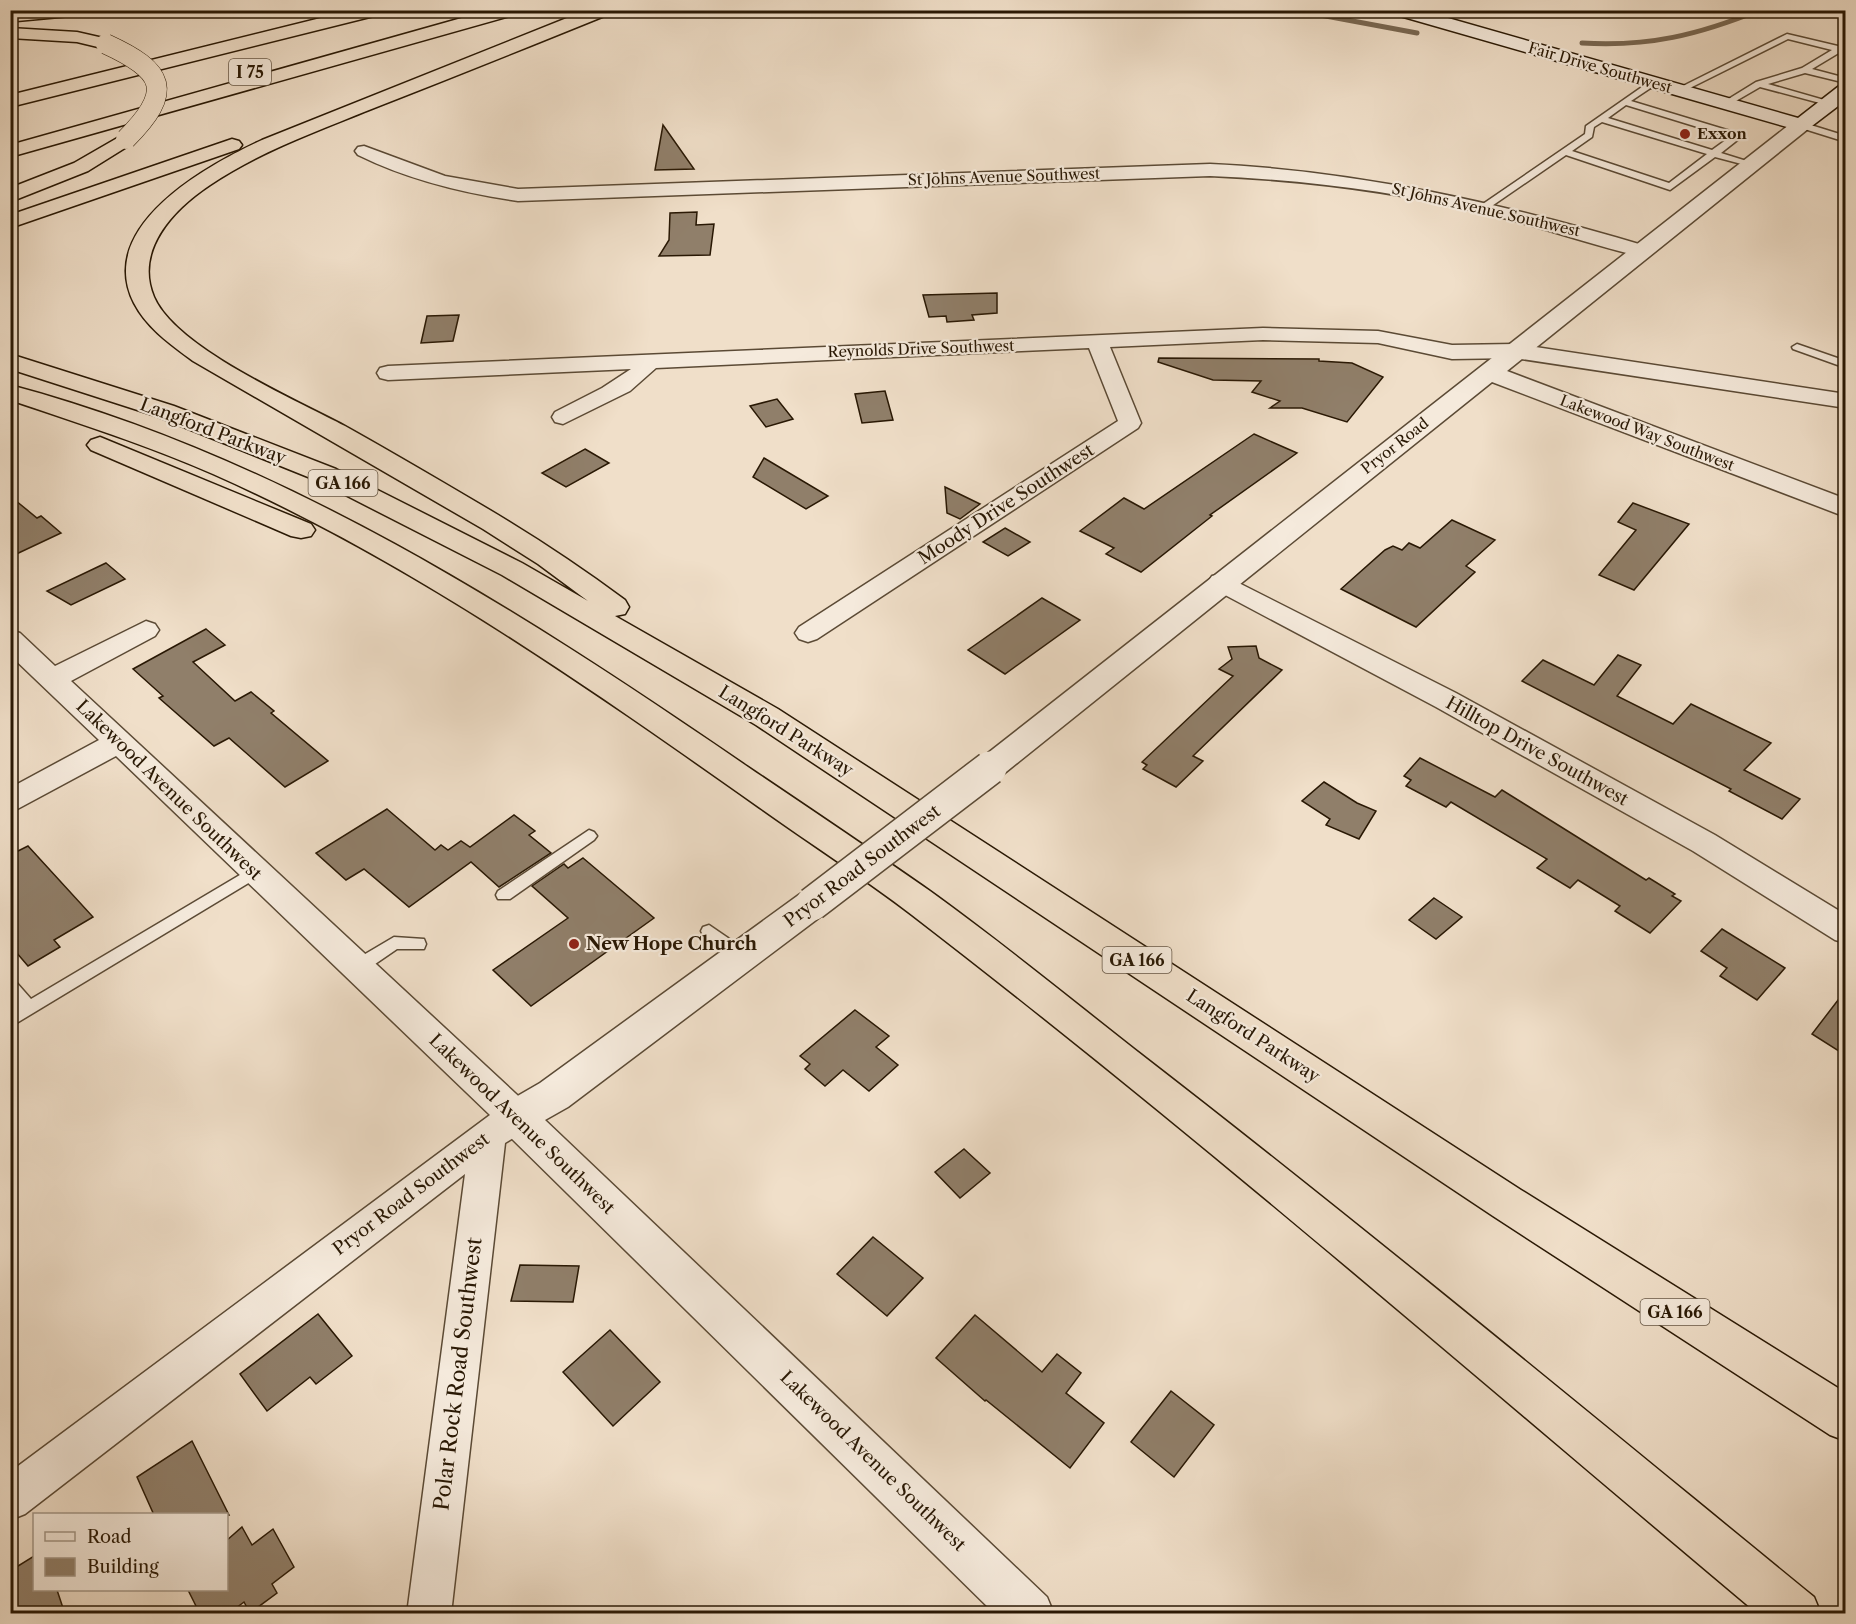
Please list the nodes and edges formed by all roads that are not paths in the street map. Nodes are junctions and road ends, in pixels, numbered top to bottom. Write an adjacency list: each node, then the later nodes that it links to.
1 (81, 10): 7 (highway)
2 (376, 10): 17 (highway, I 75)
3 (489, 10): 23 (highway, I 75)
4 (511, 10): 25 (highway)
5 (1399, 10): 13 (street, Fair Drive Southwest)
6 (602, 11): 32 (highway); 54 (highway)
7 (10, 16)
8 (10, 33): 10 (highway)
9 (152, 47): 10 (highway)
10 (102, 52): 30 (highway, bridge)
11 (1805, 70): 12 (lane); 14 (lane); 15 (lane)
12 (1845, 81)
13 (1652, 82): 15 (street, Fair Drive Southwest); 18 (lane)
14 (1760, 84): 19 (lane); 20 (lane)
15 (1679, 90): 19 (street, Fair Drive Southwest)
16 (1845, 90): 20 (street, Pryor Road)
17 (10, 101)
18 (1624, 102): 21 (lane); 28 (lane)
19 (1726, 103): 22 (street, Fair Drive Southwest)
20 (1828, 104): 22 (street, Pryor Road)
21 (1600, 118): 27 (lane); 28 (lane)
22 (1802, 125): 24 (lane); 29 (street, Pryor Road)
23 (10, 133)
24 (1845, 139)
25 (10, 151)
26 (364, 151): 31 (street, St Johns Avenue Southwest)
27 (1564, 152): 28 (lane); 31 (lane)
28 (1715, 154): 29 (lane)
29 (1750, 165): 33 (street, Pryor Road)
30 (10, 196)
31 (1483, 208): 33 (street, St Johns Avenue Southwest)
32 (10, 222)
33 (1642, 251): 36 (street, Pryor Road)
34 (1097, 342): 37 (street, Reynolds Drive Southwest); 38 (street, Reynolds Drive Southwest); 51 (street, Moody Drive Southwest)
35 (1797, 347): 40 (lane)
36 (1515, 351): 37 (street); 41 (street, Pryor Road); 44 (street)
37 (1452, 352): 41 (street, Lakewood Way Southwest)
38 (650, 361): 42 (street, Reynolds Drive Southwest); 46 (street)
39 (10, 362): 54 (highway, Langford Parkway / GA 166)
40 (1845, 365)
41 (1488, 372): 47 (street, Lakewood Way Southwest); 48 (street, Pryor Road)
42 (388, 374)
43 (10, 392): 49 (highway, Langford Parkway / GA 166)
44 (1845, 401)
45 (10, 414): 49 (highway)
46 (563, 417)
47 (1845, 509)
48 (1221, 582): 56 (street, Pryor Road); 62 (street, Hilltop Drive Southwest)
49 (488, 608): 74 (highway, Langford Parkway / GA 166)
50 (146, 630): 53 (street)
51 (808, 633)
52 (10, 639): 53 (street, Lakewood Avenue Southwest)
53 (52, 679): 55 (street, Lakewood Avenue Southwest)
54 (767, 717): 70 (highway, Langford Parkway / GA 166)
55 (119, 742): 57 (street); 59 (street, Lakewood Avenue Southwest)
56 (990, 768): 64 (street, Pryor Road Southwest, bridge)
57 (10, 802)
58 (589, 836): 60 (lane)
59 (255, 872): 65 (street, Lakewood Avenue Southwest); 67 (lane)
60 (504, 895)
61 (709, 931): 64 (lane)
62 (1845, 931)
63 (418, 945): 65 (lane)
64 (741, 956): 69 (street, Pryor Road Southwest)
65 (356, 968): 69 (street, Lakewood Avenue Southwest)
66 (10, 987): 67 (lane)
67 (29, 1009): 68 (lane)
68 (10, 1020)
69 (502, 1126): 71 (street, Pryor Road Southwest); 72 (street, Polar Rock Road Southwest); 73 (street, Lakewood Avenue Southwest)
70 (1845, 1419)
71 (10, 1499)
72 (429, 1614)
73 (1030, 1614)
74 (1797, 1614)

